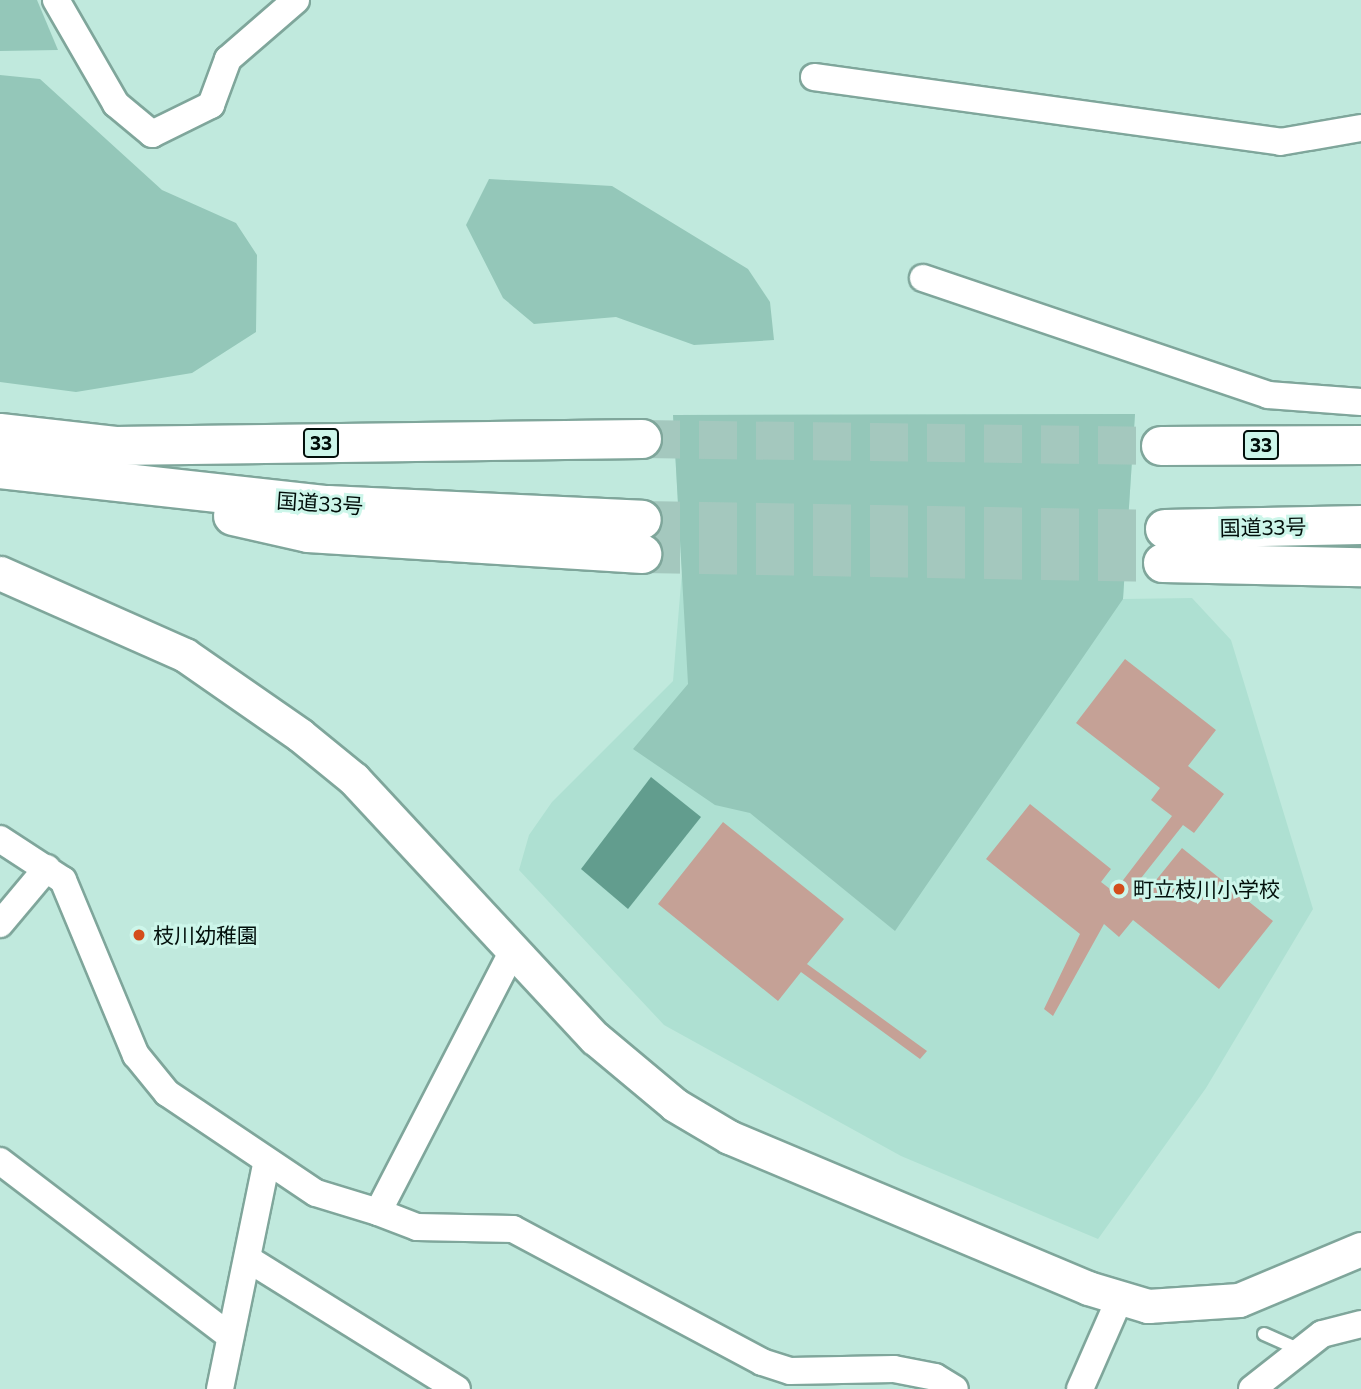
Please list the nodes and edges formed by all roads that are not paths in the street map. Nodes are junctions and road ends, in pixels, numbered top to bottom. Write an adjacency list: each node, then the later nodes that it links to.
1 (56, 0): 2 (street)
2 (296, 0)
3 (814, 77): 4 (street)
4 (1361, 128)
5 (923, 278): 6 (street)
6 (1361, 402)
7 (0, 433): 8 (highway, 33)
8 (642, 439)
9 (1361, 445): 10 (highway, 33)
10 (1161, 446)
11 (0, 469): 13 (highway)
12 (1361, 526): 14 (highway, 国道33号)
13 (642, 537)
14 (1361, 567)
15 (0, 573): 19 (street)
16 (0, 839): 17 (street)
17 (47, 868): 18 (street); 21 (street)
18 (0, 924)
19 (513, 951): 22 (street); 25 (street)
20 (0, 1161): 28 (street)
21 (266, 1164): 22 (street); 24 (street)
22 (378, 1212): 32 (street)
23 (1361, 1249): 25 (street)
24 (248, 1259): 28 (street); 31 (street)
25 (1120, 1298): 33 (street)
26 (1361, 1324): 29 (street)
27 (1264, 1334): 29 (lane)
28 (230, 1336): 30 (street)
29 (1288, 1367): 34 (street)
30 (220, 1389)
31 (457, 1389)
32 (955, 1389)
33 (1080, 1389)
34 (1252, 1389)

